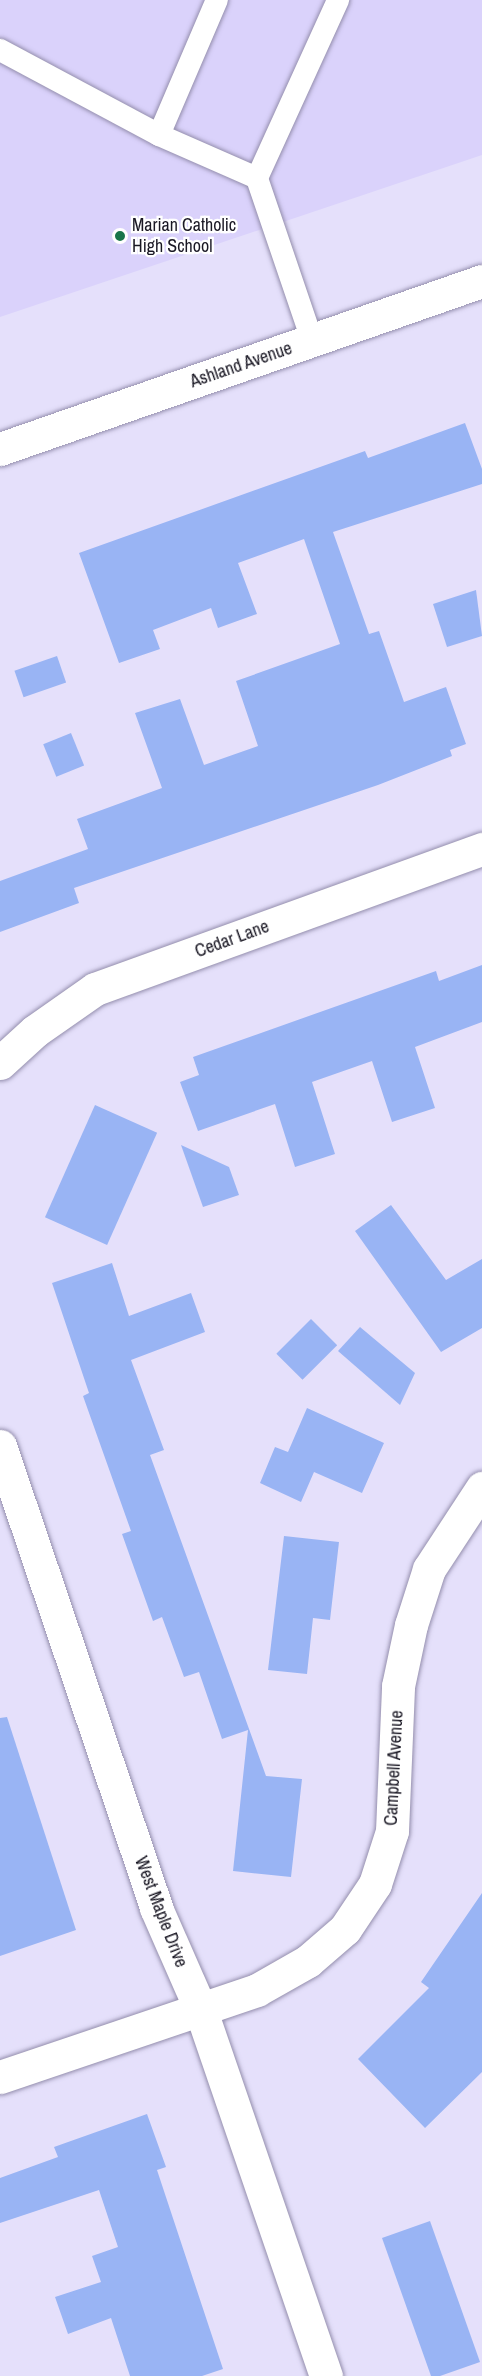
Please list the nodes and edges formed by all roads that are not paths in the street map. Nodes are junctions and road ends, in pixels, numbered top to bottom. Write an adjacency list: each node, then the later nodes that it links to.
1 (217, 0): 4 (lane)
2 (338, 0): 5 (lane)
3 (0, 50): 4 (lane)
4 (159, 135): 5 (lane)
5 (257, 178): 7 (lane)
6 (482, 281): 7 (street, Ashland Avenue)
7 (312, 340): 8 (street, Ashland Avenue)
8 (0, 449)
9 (482, 849): 10 (street, Cedar Lane)
10 (0, 1063)
11 (0, 1446): 13 (street, West Maple Drive)
12 (482, 1488): 13 (street, Campbell Avenue)
13 (200, 2008): 14 (street, Campbell Avenue); 15 (street, West Maple Drive)
14 (0, 2077)
15 (326, 2376)

